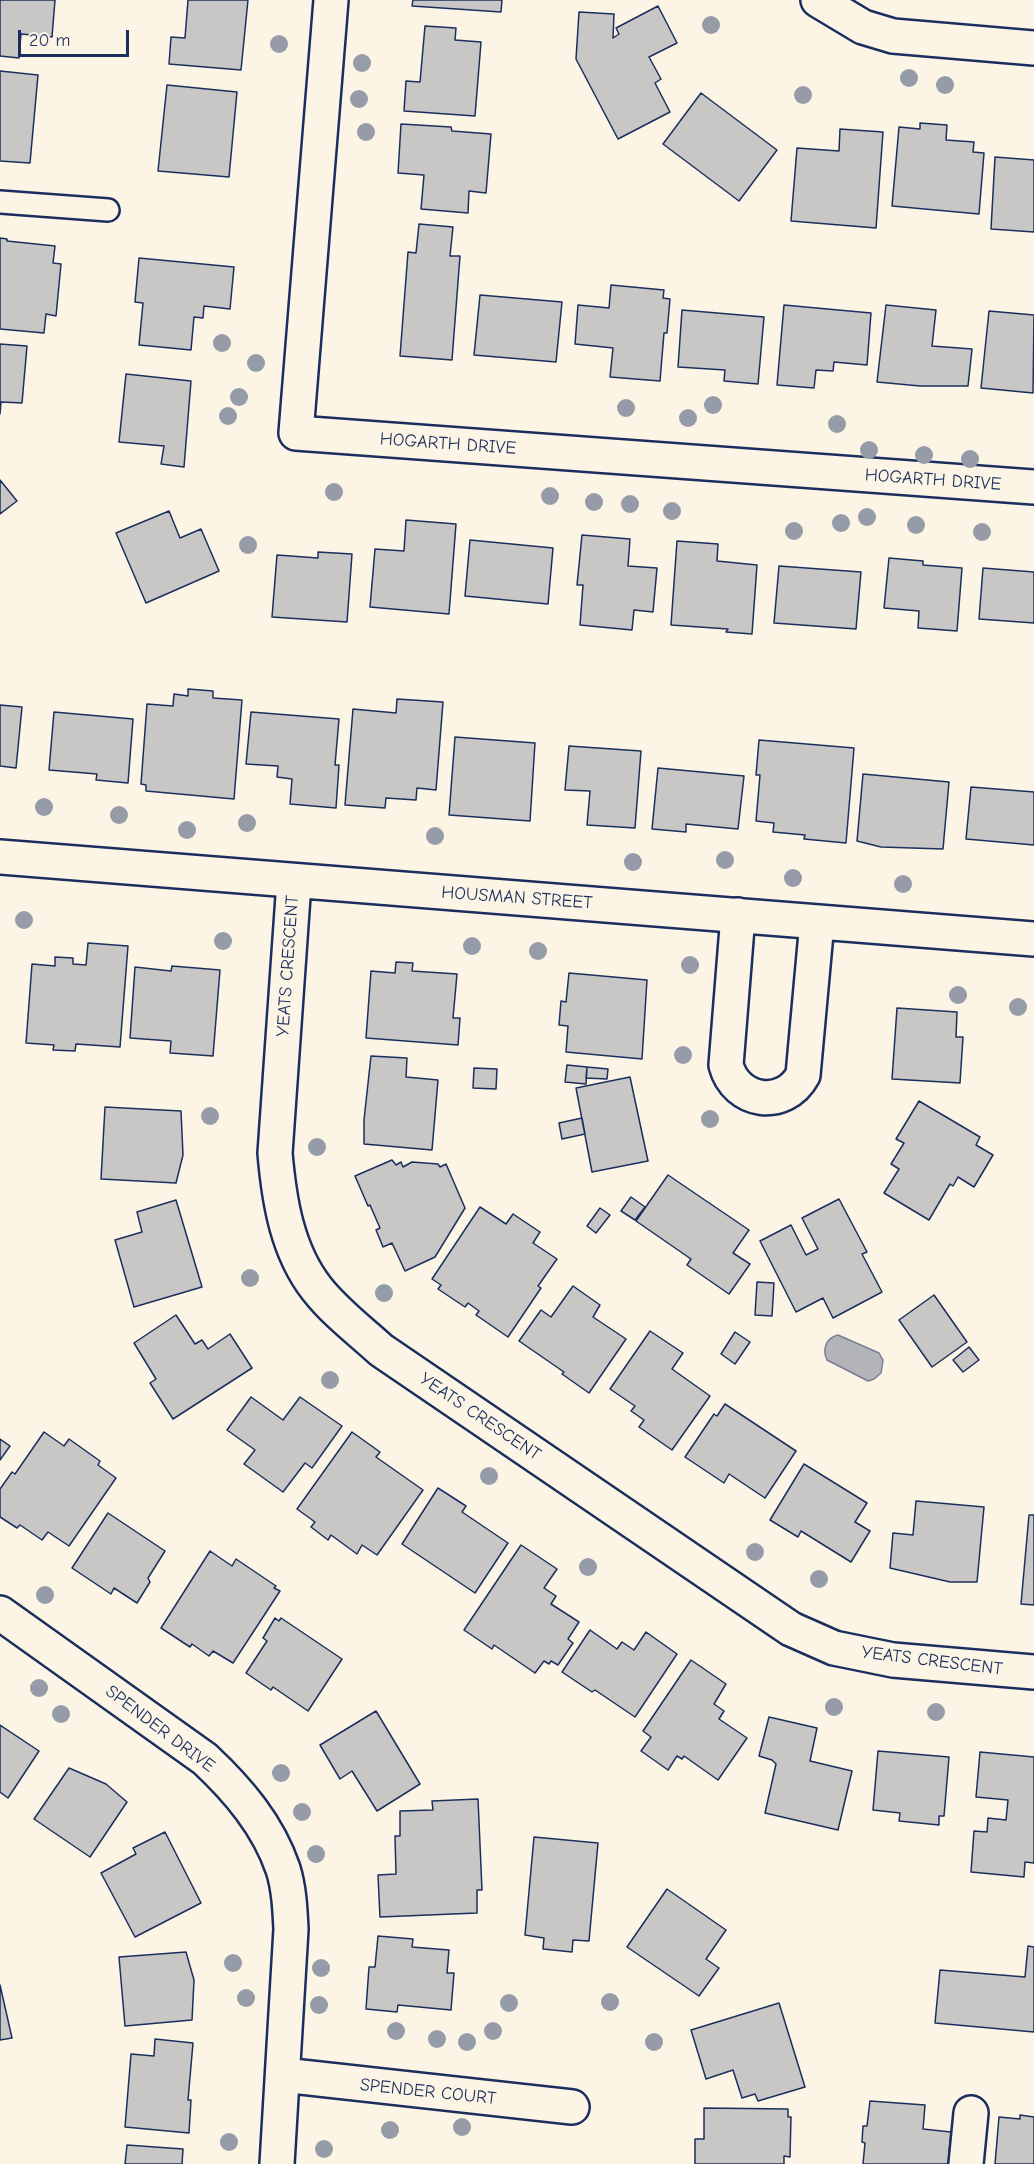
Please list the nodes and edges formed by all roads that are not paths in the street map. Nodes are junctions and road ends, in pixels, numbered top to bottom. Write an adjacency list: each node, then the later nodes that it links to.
1 (331, 0): 6 (street, HOGARTH DRIVE)
2 (818, 0): 3 (street)
3 (1034, 48)
4 (0, 202): 5 (lane)
5 (108, 210)
6 (1034, 487)
7 (0, 857): 8 (street, HOUSMAN STREET)
8 (294, 882): 9 (street, HOUSMAN STREET); 13 (street, YEATS CRESCENT)
9 (738, 915): 10 (street, HOUSMAN STREET); 10 (street)
10 (818, 922): 11 (street, HOUSMAN STREET)
11 (1034, 939)
12 (0, 1613): 14 (street, SPENDER DRIVE)
13 (1034, 1672)
14 (283, 2075): 15 (street, SPENDER COURT); 17 (street, SPENDER DRIVE)
15 (572, 2107)
16 (971, 2113): 18 (street)
17 (277, 2164)
18 (966, 2164)

